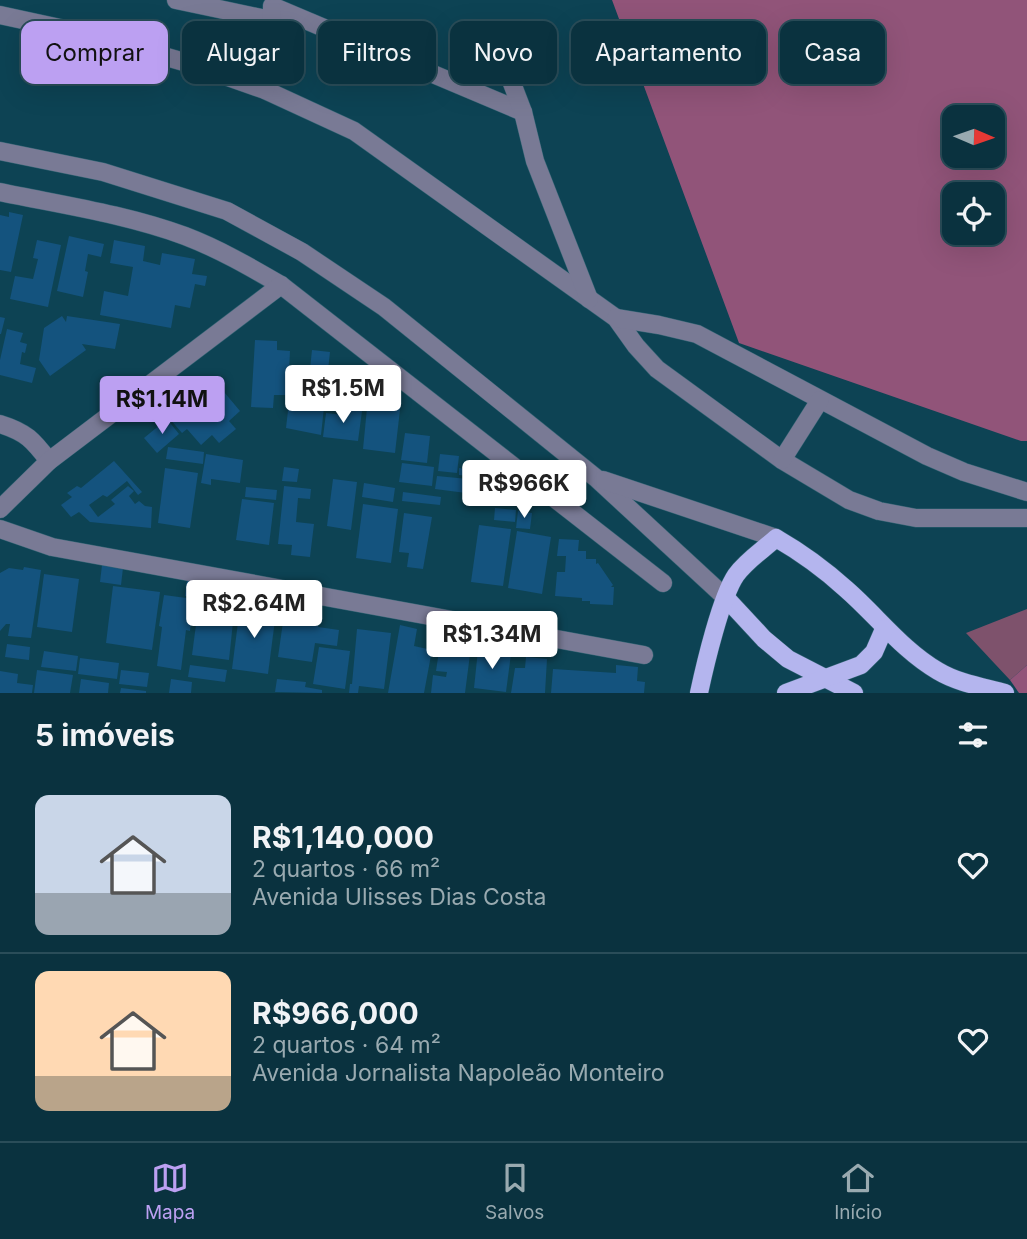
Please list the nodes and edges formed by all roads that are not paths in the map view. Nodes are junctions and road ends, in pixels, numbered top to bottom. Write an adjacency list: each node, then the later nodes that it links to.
1 (176, 0): 2 (street)
2 (271, 9): 5 (street); 6 (street)
3 (0, 15): 5 (street)
4 (512, 84): 6 (street)
5 (265, 90): 10 (street)
6 (523, 112): 10 (street)
7 (0, 151): 16 (street)
8 (0, 192): 9 (street)
9 (281, 285): 15 (street); 22 (street)
10 (589, 299): 11 (street)
11 (616, 318): 12 (street); 14 (street)
12 (820, 400): 14 (street); 17 (street)
13 (0, 424): 15 (street)
14 (782, 460): 19 (street)
15 (49, 461): 18 (street)
16 (596, 478): 21 (street); 23 (street)
17 (1027, 492)
18 (0, 509)
19 (1027, 519)
20 (0, 529): 25 (street)
21 (776, 538): 23 (main road); 24 (main road)
22 (663, 583)
23 (726, 598): 26 (main road); 27 (main road)
24 (884, 629): 26 (main road); 30 (main road)
25 (645, 655)
26 (825, 679): 28 (main road); 29 (main road)
27 (699, 693)
28 (786, 693)
29 (854, 693)
30 (1005, 693)

